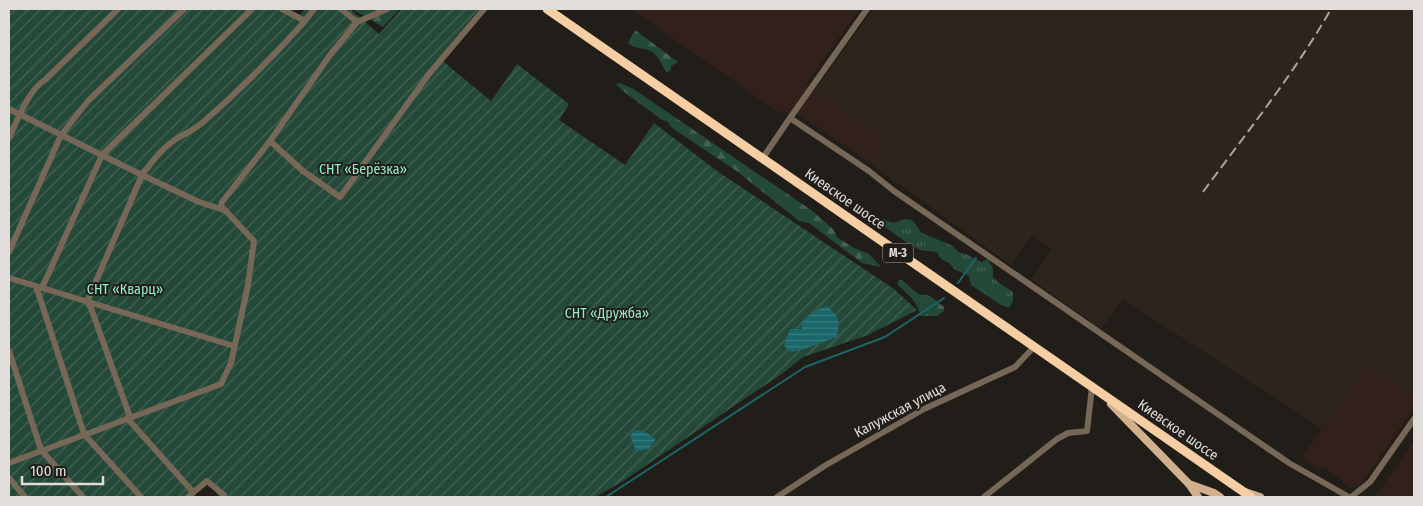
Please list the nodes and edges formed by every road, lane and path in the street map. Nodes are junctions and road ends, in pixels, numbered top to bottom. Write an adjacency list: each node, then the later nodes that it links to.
1 (118, 9): 14 (street)
2 (184, 9): 16 (street)
3 (252, 9): 19 (street)
4 (282, 9): 11 (street)
5 (314, 9): 11 (street)
6 (341, 9): 12 (street)
7 (387, 9): 12 (street)
8 (484, 9): 18 (street)
9 (547, 9): 20 (highway, Киевское шоссе / М-3)
10 (867, 9): 15 (street)
11 (304, 21): 21 (street)
12 (357, 22): 18 (street)
13 (9, 109): 14 (street)
14 (20, 114): 16 (street); 17 (street)
15 (790, 118): 20 (street); 51 (street)
16 (61, 135): 19 (street); 23 (street)
17 (9, 138)
18 (270, 141): 22 (street)
19 (102, 155): 21 (street); 25 (street)
20 (762, 159): 28 (highway, Киевское шоссе / М-3)
21 (142, 175): 22 (street); 26 (street)
22 (225, 210): 27 (street)
23 (9, 252)
24 (9, 278): 25 (street)
25 (39, 287): 26 (street); 34 (street)
26 (87, 302): 27 (street); 32 (street)
27 (234, 346): 32 (street)
28 (1034, 347): 30 (highway, Киевское шоссе / М-3); 46 (street, Калужская улица)
29 (9, 351): 35 (street)
30 (1092, 387): 31 (highway, Киевское шоссе / М-3); 47 (street)
31 (1104, 396): 38 (main road); 41 (highway, Киевское шоссе / М-3)
32 (128, 418): 34 (street); 39 (street)
33 (1414, 419): 51 (street)
34 (84, 434): 35 (street); 44 (street)
35 (41, 450): 36 (street); 43 (street)
36 (9, 463)
37 (9, 478): 42 (street)
38 (1189, 484): 48 (main road); 49 (main road)
39 (193, 492): 40 (street); 45 (street)
40 (224, 494)
41 (1247, 494): 50 (main road)
42 (25, 497)
43 (83, 497)
44 (141, 497)
45 (188, 497)
46 (777, 497)
47 (984, 497)
48 (1198, 497)
49 (1220, 497)
50 (1260, 497)
51 (1350, 497)

